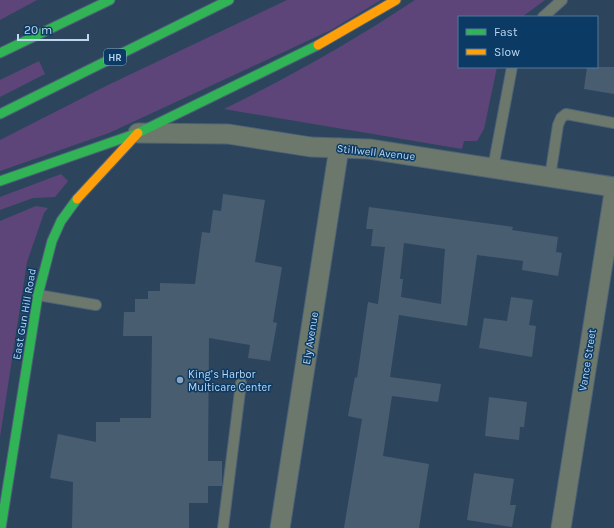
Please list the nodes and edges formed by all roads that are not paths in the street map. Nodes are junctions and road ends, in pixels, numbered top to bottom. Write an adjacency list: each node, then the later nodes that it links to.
1 (110, 0): 6 (main road)
2 (229, 0): 8 (main road, HR)
3 (396, 0): 10 (main road)
4 (562, 0): 5 (lane)
5 (544, 16)
6 (0, 53)
7 (512, 68): 12 (lane)
8 (0, 114)
9 (614, 123): 13 (lane)
10 (138, 133): 11 (street, Stillwell Avenue); 14 (main road); 17 (main road, East Gun Hill Road)
11 (339, 148): 12 (street, Stillwell Avenue); 22 (street, Ely Avenue)
12 (493, 168): 13 (street, Stillwell Avenue)
13 (550, 177): 15 (street, Stillwell Avenue)
14 (0, 181)
15 (614, 187)
16 (614, 193): 23 (street, Vance Street)
17 (38, 295): 18 (lane); 20 (main road, East Gun Hill Road)
18 (96, 305)
19 (241, 383): 21 (lane)
20 (1, 528)
21 (223, 528)
22 (280, 528)
23 (561, 528)

